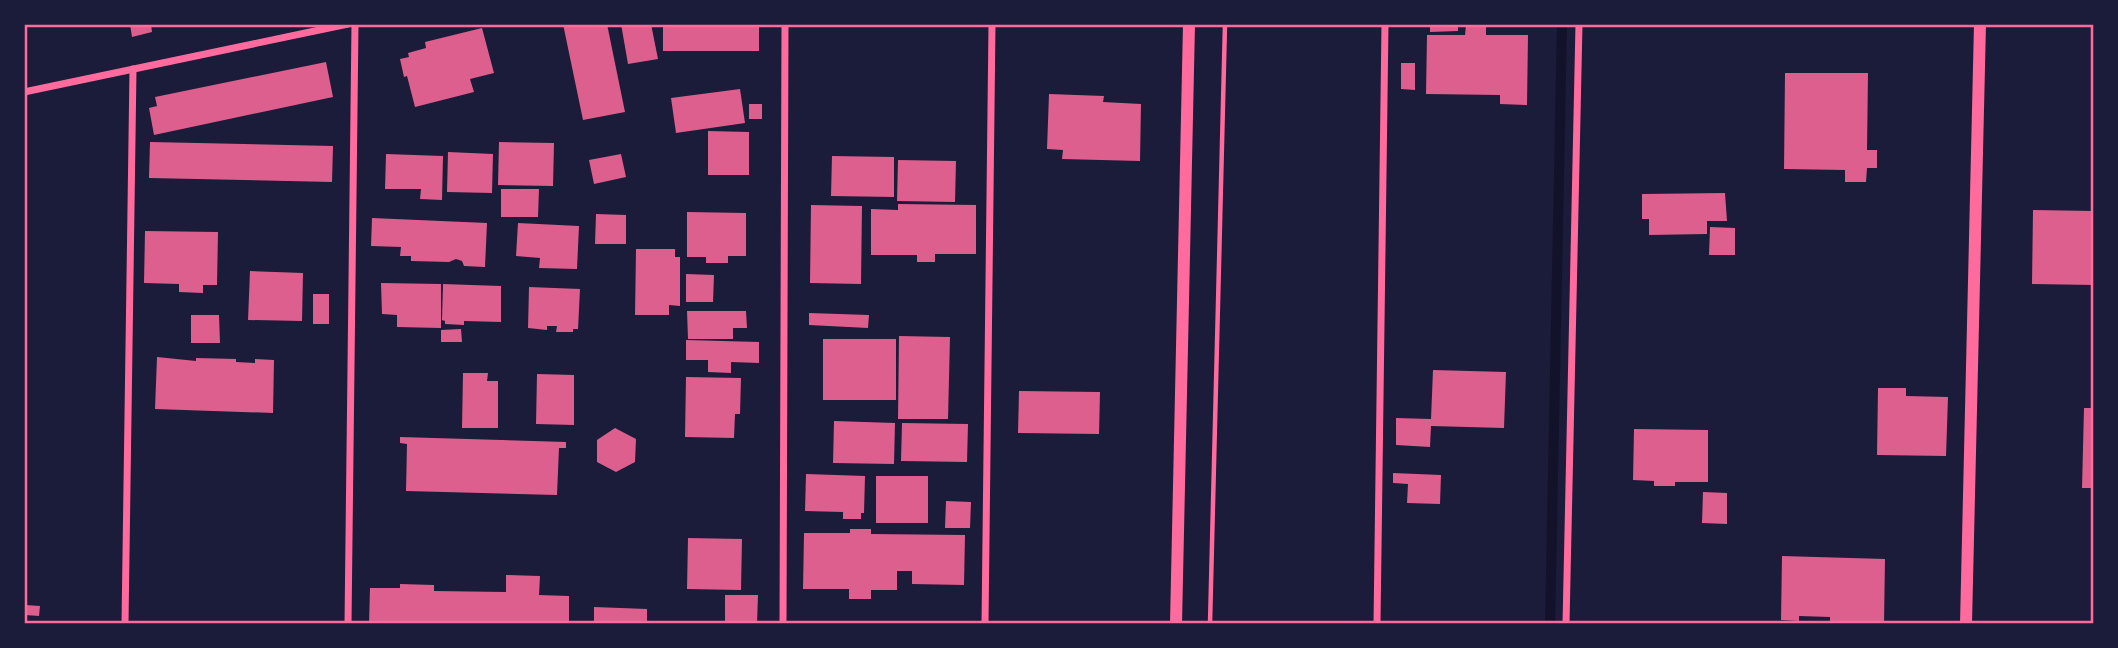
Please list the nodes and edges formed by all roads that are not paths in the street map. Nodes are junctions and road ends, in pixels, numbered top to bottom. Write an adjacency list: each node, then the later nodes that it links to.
1 (348, 24): 9 (street)
2 (355, 24): 12 (street)
3 (785, 24): 13 (street)
4 (992, 24): 14 (street)
5 (1189, 24): 15 (street)
6 (1385, 24): 16 (street)
7 (1579, 24): 17 (street)
8 (1980, 24): 18 (street)
9 (133, 69): 10 (street); 11 (street)
10 (24, 92)
11 (125, 624)
12 (348, 624)
13 (783, 624)
14 (985, 624)
15 (1175, 624)
16 (1377, 624)
17 (1566, 624)
18 (1966, 624)

